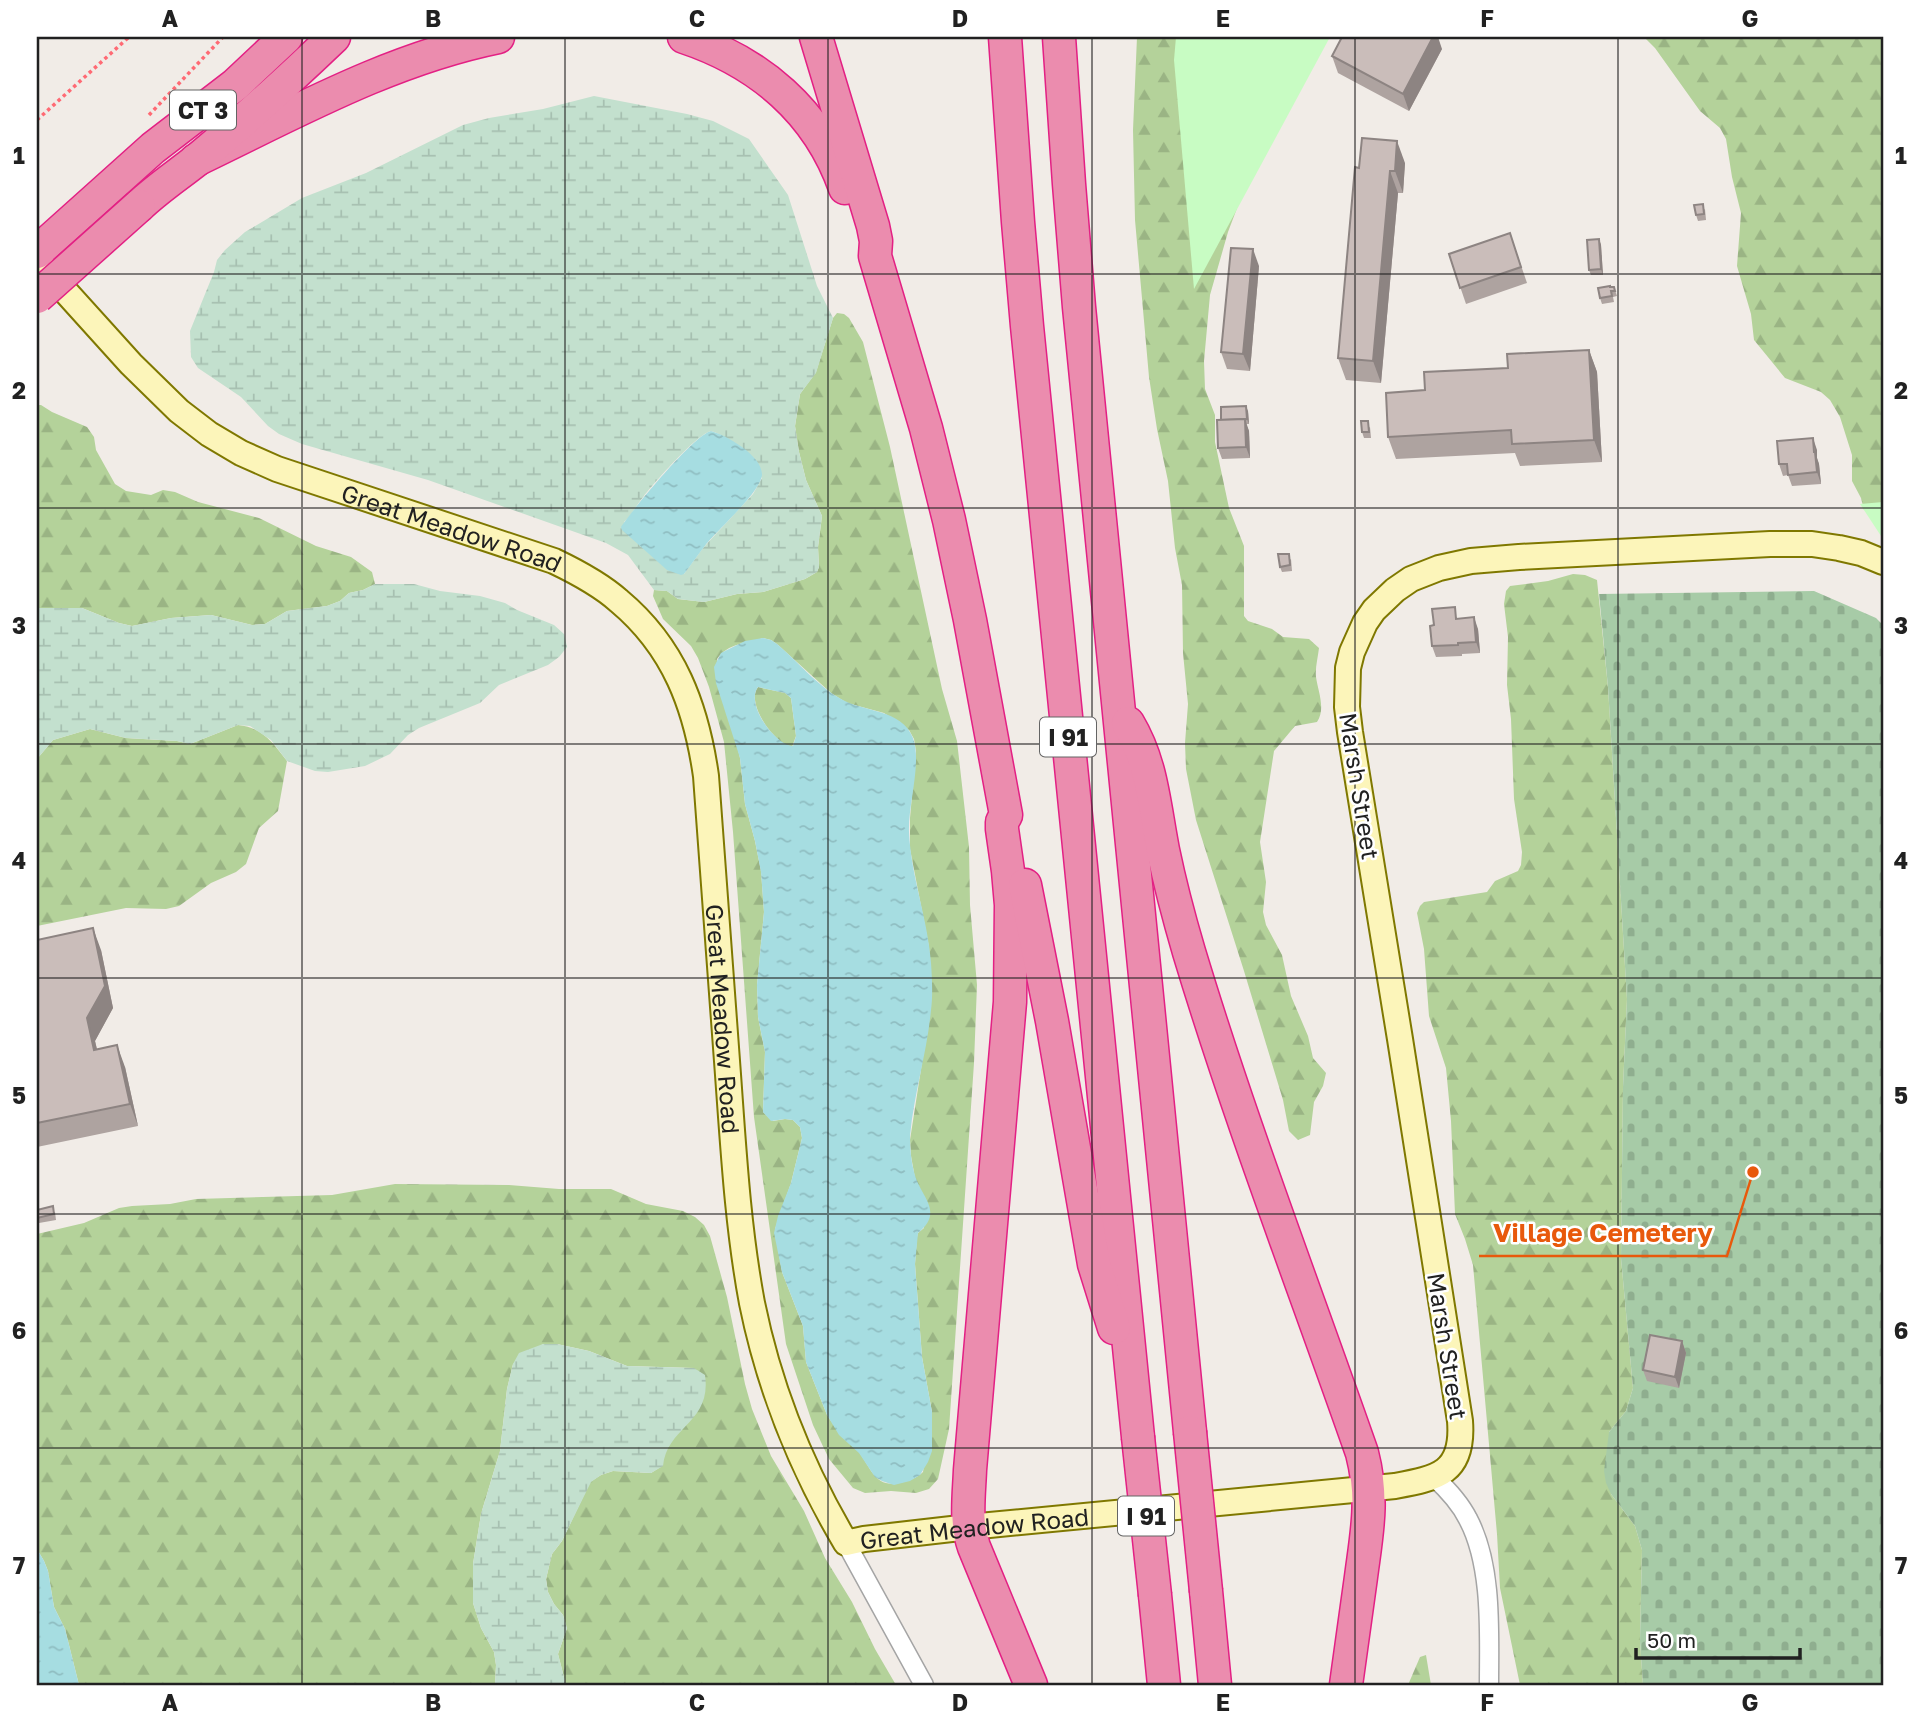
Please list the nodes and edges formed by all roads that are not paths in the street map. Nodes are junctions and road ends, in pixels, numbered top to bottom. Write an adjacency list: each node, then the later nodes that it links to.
1 (265, 37): 11 (highway)
2 (286, 37): 11 (highway, CT 3)
3 (334, 37): 12 (highway, CT 3)
4 (498, 37): 12 (highway)
5 (684, 37): 14 (highway)
6 (816, 37): 14 (highway)
7 (1005, 37): 20 (highway, I 91)
8 (1059, 37): 10 (highway, I 91)
9 (1077, 37): 10 (highway)
10 (1064, 108): 18 (highway, I 91)
11 (150, 133): 13 (highway, CT 3)
12 (196, 160): 16 (highway, CT 3, bridge)
13 (37, 252)
14 (875, 256): 19 (highway)
15 (37, 260): 24 (street, Great Meadow Road)
16 (37, 298)
17 (1883, 562): 21 (street, Marsh Street)
18 (1118, 707): 22 (highway); 28 (highway, I 91, bridge)
19 (1006, 815): 20 (highway); 23 (highway)
20 (1130, 1364): 27 (highway, I 91, bridge)
21 (1434, 1477): 22 (street, Great Meadow Road); 30 (street)
22 (1369, 1489): 23 (street, Great Meadow Road); 29 (highway)
23 (969, 1527): 24 (street, Great Meadow Road); 26 (highway)
24 (846, 1543): 25 (street)
25 (924, 1685)
26 (1031, 1685)
27 (1164, 1685)
28 (1215, 1685)
29 (1346, 1685)
30 (1489, 1685)

